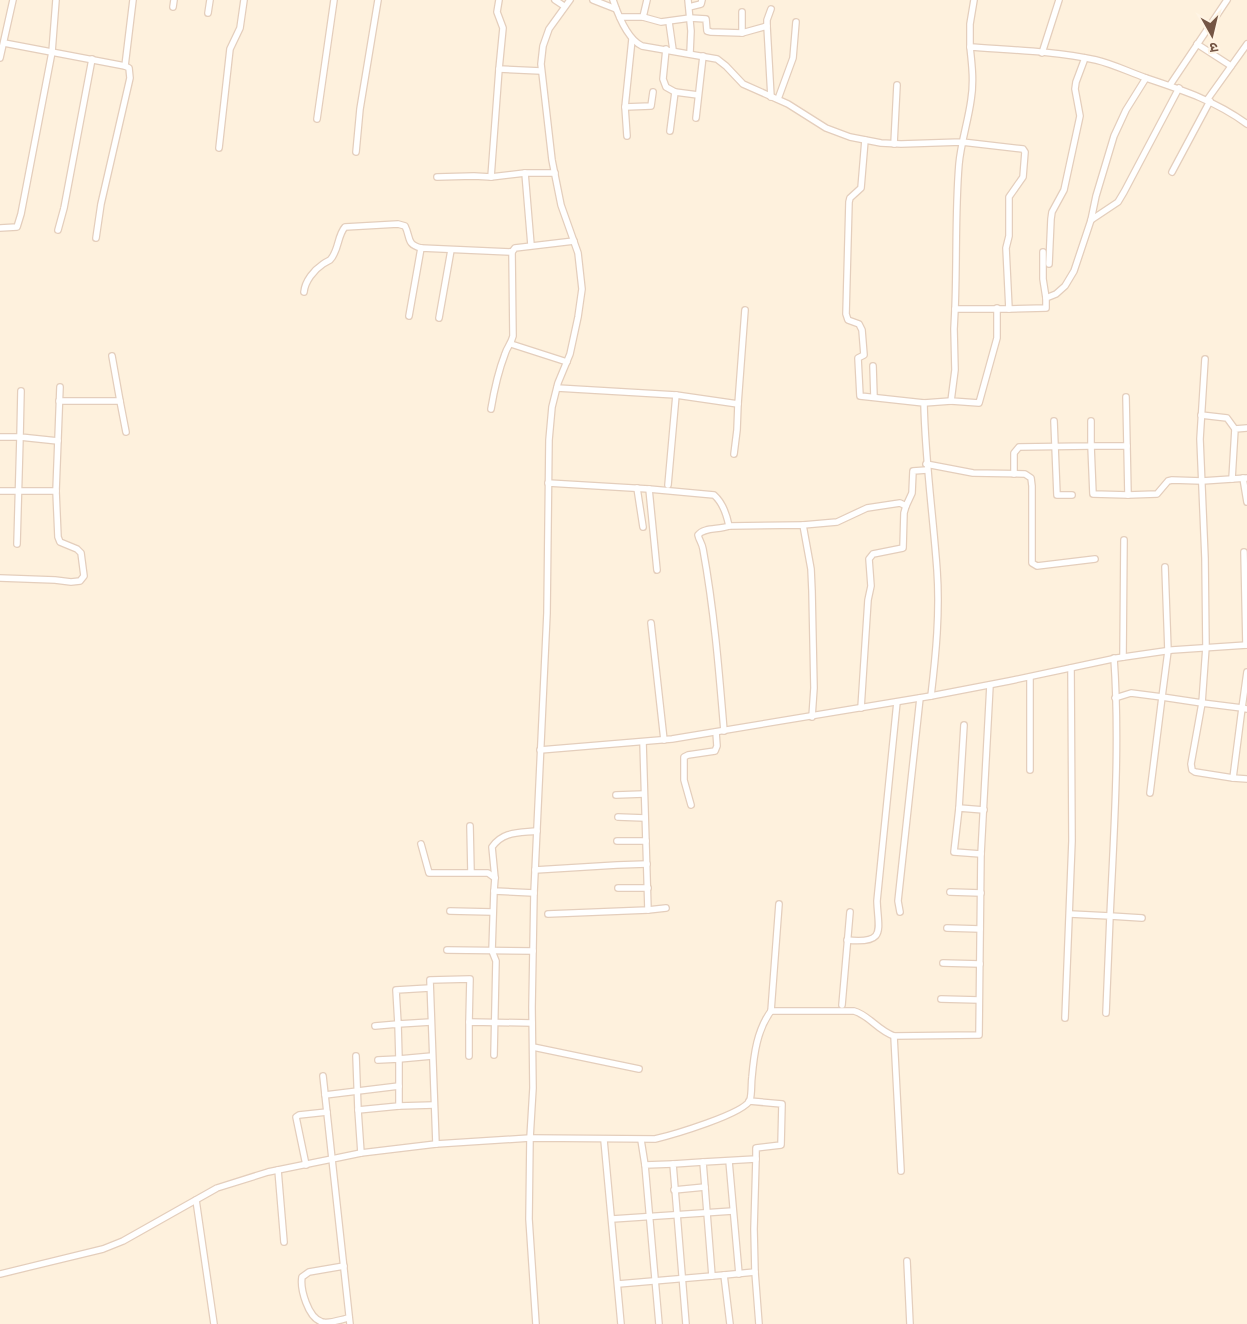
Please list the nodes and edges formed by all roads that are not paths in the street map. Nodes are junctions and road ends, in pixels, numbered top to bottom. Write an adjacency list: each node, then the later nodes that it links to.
1 (13, 0): 33 (street)
2 (56, 0): 39 (street)
3 (132, 0): 46 (street)
4 (210, 0): 24 (street)
5 (244, 0): 69 (street)
6 (334, 0): 62 (street)
7 (378, 0): 70 (street)
8 (499, 0): 48 (street)
9 (555, 0): 19 (street)
10 (570, 0): 19 (street)
11 (594, 0): 22 (street)
12 (613, 0): 22 (street)
13 (647, 0): 26 (street)
14 (688, 0): 20 (street)
15 (702, 0): 20 (street)
16 (974, 0): 36 (street)
17 (1059, 0): 41 (street)
18 (1227, 0): 34 (street)
19 (564, 6): 49 (street)
20 (689, 7): 27 (street)
21 (771, 8): 30 (street)
22 (616, 9): 25 (street)
23 (742, 12): 31 (street)
24 (208, 13)
25 (620, 16): 26 (street); 32 (street)
26 (643, 17): 28 (street)
27 (690, 18): 28 (street); 31 (street); 40 (street)
28 (669, 22): 38 (street)
29 (796, 22): 58 (street)
30 (767, 26): 31 (street); 57 (street)
31 (742, 33)
32 (632, 39): 37 (street); 60 (street)
33 (4, 43): 39 (street); 43 (street)
34 (1197, 44): 47 (street); 52 (street)
35 (1247, 44): 47 (street)
36 (970, 47): 41 (street); 67 (street)
37 (666, 49): 38 (street); 55 (street)
38 (673, 50): 40 (street)
39 (52, 52): 45 (street); 77 (street)
40 (690, 53): 42 (street)
41 (1042, 53): 44 (street)
42 (703, 56): 56 (street); 57 (street)
43 (0, 58)
44 (1085, 58): 50 (street); 86 (street)
45 (92, 60): 46 (street); 78 (street)
46 (126, 66): 79 (street)
47 (1231, 66): 59 (street)
48 (499, 70): 49 (street); 75 (street)
49 (541, 71): 73 (street)
50 (1146, 78): 52 (street); 76 (street)
51 (897, 85): 68 (street)
52 (1170, 85): 53 (street)
53 (1179, 88): 59 (street); 76 (street)
54 (653, 92): 60 (street)
55 (675, 92): 56 (street); 64 (street)
56 (698, 95): 61 (street)
57 (771, 97): 58 (street)
58 (778, 99): 66 (street)
59 (1208, 101): 63 (street); 71 (street)
60 (624, 107): 65 (street)
61 (696, 118)
62 (316, 119)
63 (1247, 124)
64 (670, 131)
65 (627, 136)
66 (864, 140): 68 (street); 104 (street)
67 (962, 142): 68 (street); 90 (street); 91 (street)
68 (894, 144)
69 (219, 148)
70 (356, 152)
71 (1172, 172)
72 (525, 173): 73 (street); 75 (street); 81 (street)
73 (555, 173): 80 (street)
74 (437, 177): 75 (street)
75 (491, 178)
76 (1091, 220): 88 (street)
77 (0, 228)
78 (58, 230)
79 (96, 238)
80 (574, 241): 81 (street); 98 (street)
81 (531, 245): 84 (street)
82 (421, 248): 83 (street); 87 (street); 93 (street)
83 (451, 250): 84 (street); 94 (street)
84 (512, 252): 95 (street)
85 (1043, 252): 88 (street)
86 (1049, 264)
87 (304, 292)
88 (1046, 298): 91 (street)
89 (997, 308): 90 (street); 91 (street); 108 (street)
90 (955, 309): 108 (street)
91 (1009, 309)
92 (745, 310): 110 (street)
93 (409, 316)
94 (439, 318)
95 (512, 344): 98 (street); 111 (street)
96 (112, 356): 107 (street)
97 (1205, 359): 112 (street)
98 (567, 362): 101 (street)
99 (873, 366): 104 (street)
100 (60, 387): 106 (street)
101 (557, 388): 103 (street); 130 (street)
102 (21, 391): 119 (street)
103 (676, 395): 110 (street); 131 (street)
104 (874, 397): 109 (street)
105 (1126, 397): 123 (street)
106 (59, 401): 107 (street); 120 (street)
107 (120, 401): 117 (street)
108 (951, 401): 109 (street)
109 (924, 403): 125 (street)
110 (738, 404): 124 (street)
111 (492, 409)
112 (1201, 415): 116 (street); 129 (street)
113 (1054, 421): 121 (street)
114 (1091, 421): 122 (street)
115 (1247, 428): 116 (street)
116 (1235, 429): 128 (street)
117 (126, 432)
118 (0, 437): 119 (street)
119 (20, 437): 120 (street); 135 (street)
120 (58, 441): 136 (street)
121 (1055, 446): 122 (street); 126 (street); 137 (street)
122 (1092, 446): 123 (street); 138 (street)
123 (1127, 446): 138 (street)
124 (734, 454)
125 (926, 467): 126 (street); 140 (street); 161 (street)
126 (1014, 474): 147 (street)
127 (1245, 478): 128 (street); 139 (street)
128 (1232, 479): 129 (street)
129 (1202, 481): 138 (street); 153 (street)
130 (548, 483): 132 (street); 175 (street)
131 (668, 486)
132 (637, 488): 133 (street); 143 (street)
133 (649, 489): 142 (street); 149 (street)
134 (0, 491): 135 (street)
135 (18, 491): 136 (street); 145 (street)
136 (56, 492): 150 (street)
137 (1072, 495)
138 (1128, 495)
139 (1247, 502)
140 (906, 506): 141 (street); 167 (street)
141 (803, 525): 142 (street); 169 (street)
142 (729, 526): 171 (street)
143 (642, 527)
144 (1124, 540): 155 (street)
145 (17, 544)
146 (1244, 552): 152 (street)
147 (1094, 559)
148 (1165, 567): 154 (street)
149 (658, 570)
150 (0, 578)
151 (651, 623): 173 (street)
152 (1247, 645): 153 (street)
153 (1206, 647): 154 (street); 166 (street)
154 (1168, 650): 155 (street); 162 (street)
155 (1123, 657): 156 (street)
156 (1114, 658): 157 (street); 164 (street)
157 (1071, 668): 159 (street); 211 (street)
158 (1247, 672): 168 (street)
159 (1030, 677): 160 (street); 176 (street)
160 (990, 685): 161 (street); 184 (street)
161 (931, 696): 163 (street)
162 (1162, 697): 164 (street); 166 (street); 179 (street)
163 (920, 698): 165 (street); 209 (street)
164 (1115, 698): 212 (street)
165 (897, 702): 167 (street); 216 (street)
166 (1202, 703): 168 (street); 177 (street)
167 (860, 708): 169 (street)
168 (1244, 708): 177 (street)
169 (812, 716): 171 (street)
170 (964, 725): 183 (street)
171 (724, 731): 172 (street)
172 (716, 732): 173 (street); 182 (street)
173 (664, 740): 174 (street)
174 (643, 742): 175 (street); 181 (street)
175 (540, 750): 188 (street)
176 (1030, 770)
177 (1233, 778): 178 (street)
178 (1247, 779)
179 (1150, 793)
180 (616, 794): 181 (street)
181 (644, 794): 186 (street)
182 (692, 805)
183 (958, 808): 184 (street); 192 (street)
184 (984, 810): 192 (street)
185 (618, 817): 186 (street)
186 (645, 818): 190 (street)
187 (470, 826): 195 (street)
188 (537, 831): 194 (street); 196 (street)
189 (617, 841): 190 (street)
190 (646, 841): 193 (street)
191 (421, 844): 195 (street)
192 (981, 854): 202 (street)
193 (647, 864): 194 (street); 198 (street)
194 (535, 870): 201 (street)
195 (471, 872): 196 (street)
196 (495, 878): 199 (street)
197 (618, 888): 198 (street)
198 (648, 888): 205 (street)
199 (494, 891): 201 (street); 207 (street)
200 (950, 892): 202 (street)
201 (534, 893): 219 (street)
202 (981, 893): 215 (street)
203 (780, 904): 226 (street)
204 (666, 908): 205 (street)
205 (648, 910): 210 (street)
206 (450, 912): 207 (street)
207 (492, 912): 218 (street)
208 (850, 912): 216 (street)
209 (900, 912)
210 (548, 914)
211 (1070, 914): 212 (street); 228 (street)
212 (1110, 916): 213 (street); 227 (street)
213 (1142, 918)
214 (947, 928): 215 (street)
215 (980, 930): 221 (street)
216 (847, 940): 225 (street)
217 (447, 950): 218 (street)
218 (492, 951): 219 (street); 231 (street)
219 (534, 951): 232 (street)
220 (943, 963): 221 (street)
221 (980, 964): 224 (street)
222 (430, 988): 229 (street); 230 (street); 233 (street)
223 (942, 999): 224 (street)
224 (979, 1000): 235 (street)
225 (842, 1005)
226 (771, 1011): 235 (street); 248 (street)
227 (1106, 1013)
228 (1065, 1018)
229 (431, 1022): 233 (street); 239 (street)
230 (469, 1022): 231 (street); 240 (street)
231 (495, 1022): 232 (street); 237 (street)
232 (532, 1023): 236 (street)
233 (398, 1024): 234 (street); 241 (street)
234 (376, 1026)
235 (894, 1036): 266 (street)
236 (533, 1047): 243 (street); 253 (street)
237 (494, 1055)
238 (356, 1056): 246 (street)
239 (432, 1056): 241 (street); 249 (street)
240 (469, 1056)
241 (399, 1059): 242 (street); 245 (street)
242 (378, 1060)
243 (639, 1069)
244 (323, 1076): 247 (street)
245 (399, 1086): 246 (street); 250 (street)
246 (358, 1092): 247 (street); 251 (street)
247 (325, 1095): 252 (street)
248 (750, 1101): 255 (street); 259 (street)
249 (434, 1105): 250 (street); 256 (street)
250 (399, 1106): 251 (street)
251 (358, 1110): 257 (street)
252 (327, 1112): 258 (street); 263 (street)
253 (530, 1138): 254 (street); 256 (street); 288 (street)
254 (604, 1140): 255 (street); 274 (street)
255 (641, 1140): 264 (street)
256 (436, 1144): 257 (street)
257 (362, 1153): 258 (street)
258 (332, 1159): 263 (street); 277 (street)
259 (756, 1159): 260 (street); 278 (street)
260 (729, 1161): 261 (street); 270 (street)
261 (703, 1162): 262 (street); 267 (street)
262 (672, 1164): 264 (street); 268 (street)
263 (306, 1165): 265 (street)
264 (645, 1166): 273 (street)
265 (278, 1170): 269 (street); 275 (street)
266 (901, 1171)
267 (705, 1187): 268 (street); 271 (street)
268 (674, 1190): 272 (street)
269 (196, 1200): 279 (street); 287 (street)
270 (733, 1211): 271 (street); 280 (street)
271 (707, 1213): 272 (street); 281 (street)
272 (676, 1215): 273 (street); 283 (street)
273 (649, 1217): 274 (street); 284 (street)
274 (612, 1219): 285 (street)
275 (284, 1242)
276 (907, 1261): 294 (street)
277 (344, 1266): 286 (street); 286 (street)
278 (755, 1272): 280 (street); 293 (street)
279 (0, 1274)
280 (739, 1274): 282 (street)
281 (712, 1276): 282 (street); 283 (street)
282 (724, 1276): 292 (street)
283 (681, 1279): 284 (street); 291 (street)
284 (656, 1282): 285 (street); 290 (street)
285 (618, 1284): 289 (street)
286 (350, 1321)
287 (214, 1324)
288 (536, 1324)
289 (621, 1324)
290 (659, 1324)
291 (686, 1324)
292 (730, 1324)
293 (760, 1324)
294 (910, 1324)

